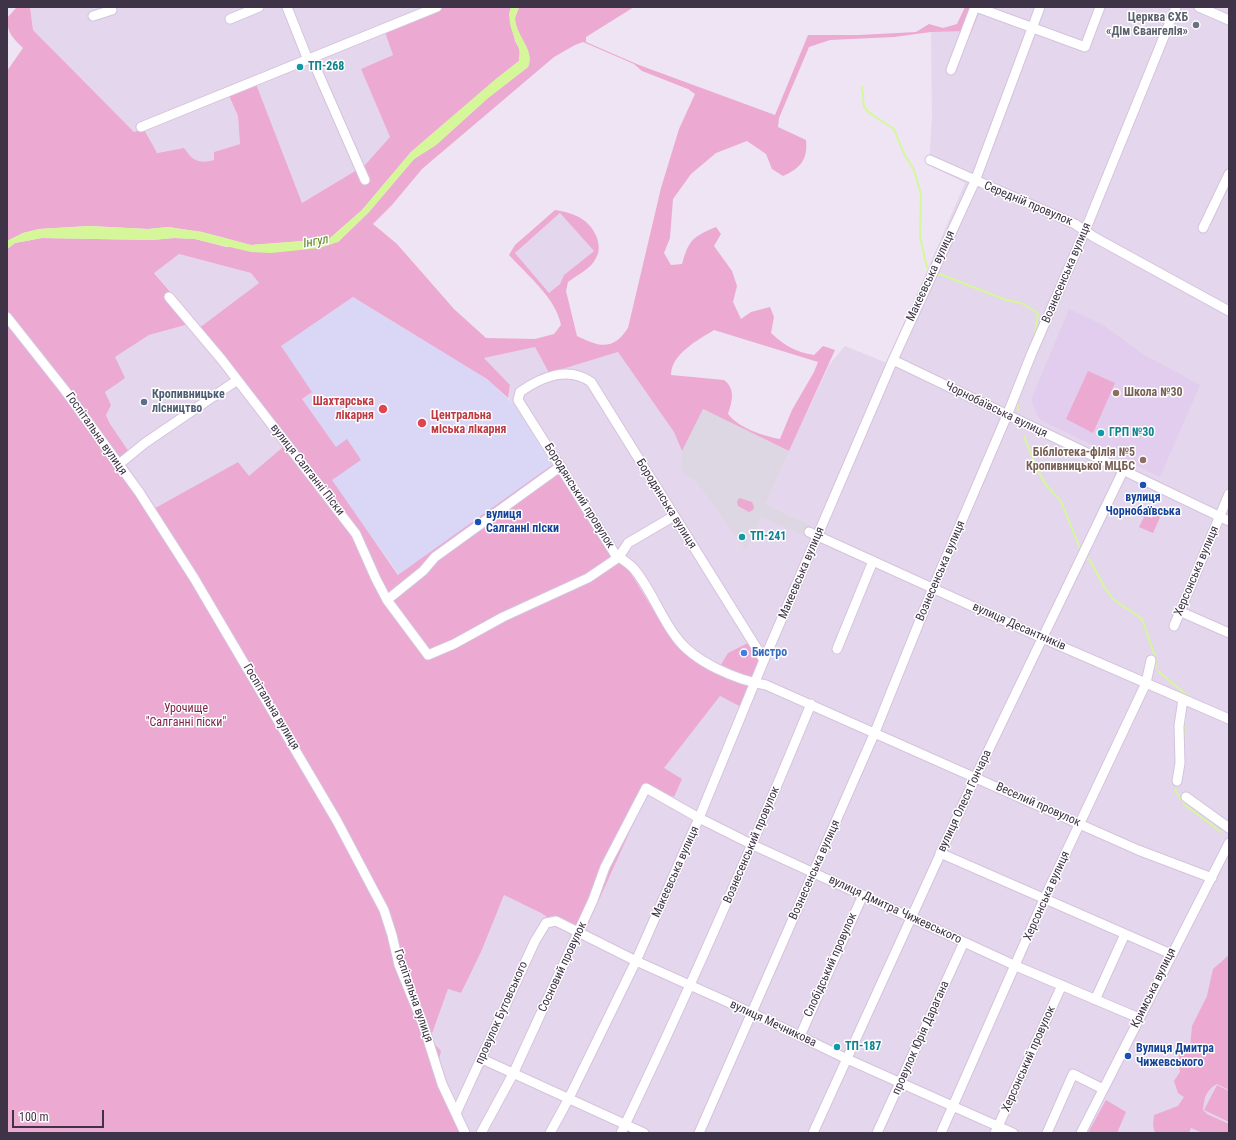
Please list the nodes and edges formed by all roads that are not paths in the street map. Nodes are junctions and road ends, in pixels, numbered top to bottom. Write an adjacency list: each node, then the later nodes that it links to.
1 (259, 7): 11 (street)
2 (287, 7): 14 (street)
3 (438, 7): 14 (street)
4 (975, 7): 13 (street); 15 (street)
5 (1040, 7): 13 (street, Макеєвська вулиця)
6 (1100, 7): 13 (street)
7 (1176, 7): 22 (street, Вознесенська вулиця)
8 (1199, 7): 12 (street)
9 (114, 8): 10 (street)
10 (92, 16)
11 (230, 19)
12 (1229, 20)
13 (1032, 28): 20 (street, Макеєвська вулиця)
14 (310, 60): 16 (street); 19 (street)
15 (951, 70)
16 (141, 127)
17 (930, 160): 20 (street, Середній провулок)
18 (1229, 174): 21 (street)
19 (365, 180)
20 (975, 181): 22 (street, Середній провулок); 26 (street, Макеєвська вулиця)
21 (1203, 228)
22 (1085, 231): 24 (street, Середній провулок); 29 (street, Вознесенська вулиця)
23 (169, 297): 28 (street, вулиця Салганні Піски)
24 (1229, 311)
25 (7, 317): 30 (street, Госпітальна вулиця)
26 (893, 360): 29 (street, Чорнобаївська вулиця); 37 (street, Макеєвська вулиця)
27 (551, 375): 31 (street, Бородянський провулок); 34 (street, Бородянська вулиця)
28 (236, 381): 30 (street); 41 (street, вулиця Салганні Піски)
29 (1006, 416): 32 (street, Чорнобаївська вулиця); 40 (street, Вознесенська вулиця)
30 (118, 465): 91 (street, Госпітальна вулиця)
31 (561, 466): 38 (street, Бородянський провулок); 41 (street)
32 (1123, 471): 35 (street, Чорнобаївська вулиця); 45 (street, вулиця Олеся Гончара)
33 (1229, 494): 35 (street, Херсонська вулиця)
34 (674, 516): 38 (street); 47 (street, Бородянська вулиця)
35 (1220, 517): 36 (street, Чорнобаївська вулиця); 42 (street, Херсонська вулиця)
36 (1229, 522)
37 (814, 534): 39 (street, вулиця Десантників); 47 (street, Макеєвська вулиця)
38 (619, 557): 41 (street, вулиця Салганні Піски); 49 (street, Бородянський провулок)
39 (873, 562): 40 (street, вулиця Десантників); 46 (street)
40 (933, 588): 45 (street, вулиця Десантників); 54 (street, Вознесенська вулиця)
41 (387, 600)
42 (1179, 611): 43 (street, Херсонська вулиця); 44 (street)
43 (1174, 626)
44 (1229, 633)
45 (1042, 638): 50 (street, вулиця Десантників); 55 (street, вулиця Олеся Гончара)
46 (837, 648)
47 (764, 660): 49 (street, Макеєвська вулиця)
48 (1151, 660): 50 (street, Херсонська вулиця)
49 (755, 683): 52 (street, Веселий провулок); 59 (street, Макеєвська вулиця)
50 (1146, 683): 51 (street, вулиця Десантників); 60 (street, Херсонська вулиця)
51 (1183, 699): 53 (street, вулиця Десантників); 56 (street)
52 (811, 704): 54 (street, Веселий провулок); 63 (street, Вознесенський провулок)
53 (1229, 719)
54 (875, 732): 55 (street, Веселий провулок); 66 (street, Вознесенська вулиця)
55 (975, 778): 60 (street, Веселий провулок); 64 (street, вулиця Олеся Гончара)
56 (1177, 781)
57 (1186, 797): 61 (street)
58 (639, 799): 59 (street, вулиця Дмитра Чижевського); 72 (street, Сосновий провулок)
59 (700, 818): 63 (street, вулиця Дмитра Чижевського); 76 (street, Макеєвська вулиця)
60 (1079, 824): 67 (street, Веселий провулок); 69 (street, Херсонська вулиця)
61 (1229, 828)
62 (1229, 843): 65 (street, Кримська вулиця)
63 (753, 845): 66 (street, вулиця Дмитра Чижевського); 78 (street, Вознесенський провулок)
64 (940, 853): 69 (street); 70 (street, вулиця Олеся Гончара)
65 (1225, 860): 67 (street, Кримська вулиця)
66 (814, 871): 68 (street, вулиця Дмитра Чижевського); 81 (street, Вознесенська вулиця)
67 (1212, 878): 75 (street, Кримська вулиця)
68 (863, 895): 70 (street, вулиця Дмитра Чижевського); 83 (street, Слобідський провулок)
69 (1045, 897): 73 (street); 77 (street, Херсонська вулиця)
70 (912, 917): 74 (street, вулиця Дмитра Чижевського); 85 (street, вулиця Олеся Гончара)
71 (556, 921): 72 (street, вулиця Мечникова); 84 (street, провулок Бутовського)
72 (578, 934): 76 (street, вулиця Мечникова); 86 (street, Сосновий провулок)
73 (1125, 934): 75 (street); 80 (street)
74 (964, 942): 77 (street, вулиця Дмитра Чижевського); 87 (street, провулок Юрія Дарагана)
75 (1171, 954): 82 (street, Кримська вулиця)
76 (636, 961): 78 (street, вулиця Мечникова); 89 (street, Макеєвська вулиця)
77 (1016, 966): 79 (street, вулиця Дмитра Чижевського); 90 (street, Херсонська вулиця)
78 (690, 986): 81 (street, вулиця Мечникова); 92 (street, Вознесенський провулок)
79 (1062, 986): 80 (street, вулиця Дмитра Чижевського); 93 (street, Херсонський провулок)
80 (1095, 1000): 82 (street, вулиця Дмитра Чижевського)
81 (752, 1013): 83 (street, вулиця Мечникова); 99 (street, Вознесенська вулиця)
82 (1139, 1018): 88 (street, Кримська вулиця)
83 (800, 1036): 85 (street, вулиця Мечникова)
84 (482, 1059): 86 (street); 91 (street, провулок Бутовського)
85 (847, 1059): 87 (street, вулиця Мечникова); 100 (street, вулиця Олеся Гончара)
86 (514, 1074): 89 (street); 95 (street, Сосновий провулок)
87 (900, 1084): 90 (street, вулиця Мечникова); 101 (street, провулок Юрія Дарагана)
88 (1103, 1089): 104 (street); 105 (street, Кримська вулиця)
89 (569, 1098): 92 (street); 96 (street, Макеєвська вулиця)
90 (954, 1107): 93 (street, вулиця Мечникова); 102 (street, Херсонська вулиця)
91 (456, 1114): 94 (street, Госпітальна вулиця)
92 (625, 1124): 97 (street, Вознесенський провулок); 98 (street)
93 (996, 1130): 103 (street, вулиця Мечникова)
94 (465, 1133)
95 (481, 1133)
96 (550, 1133)
97 (620, 1133)
98 (644, 1133)
99 (699, 1133)
100 (813, 1133)
101 (877, 1133)
102 (941, 1133)
103 (1013, 1133)
104 (1047, 1133)
105 (1081, 1133)

